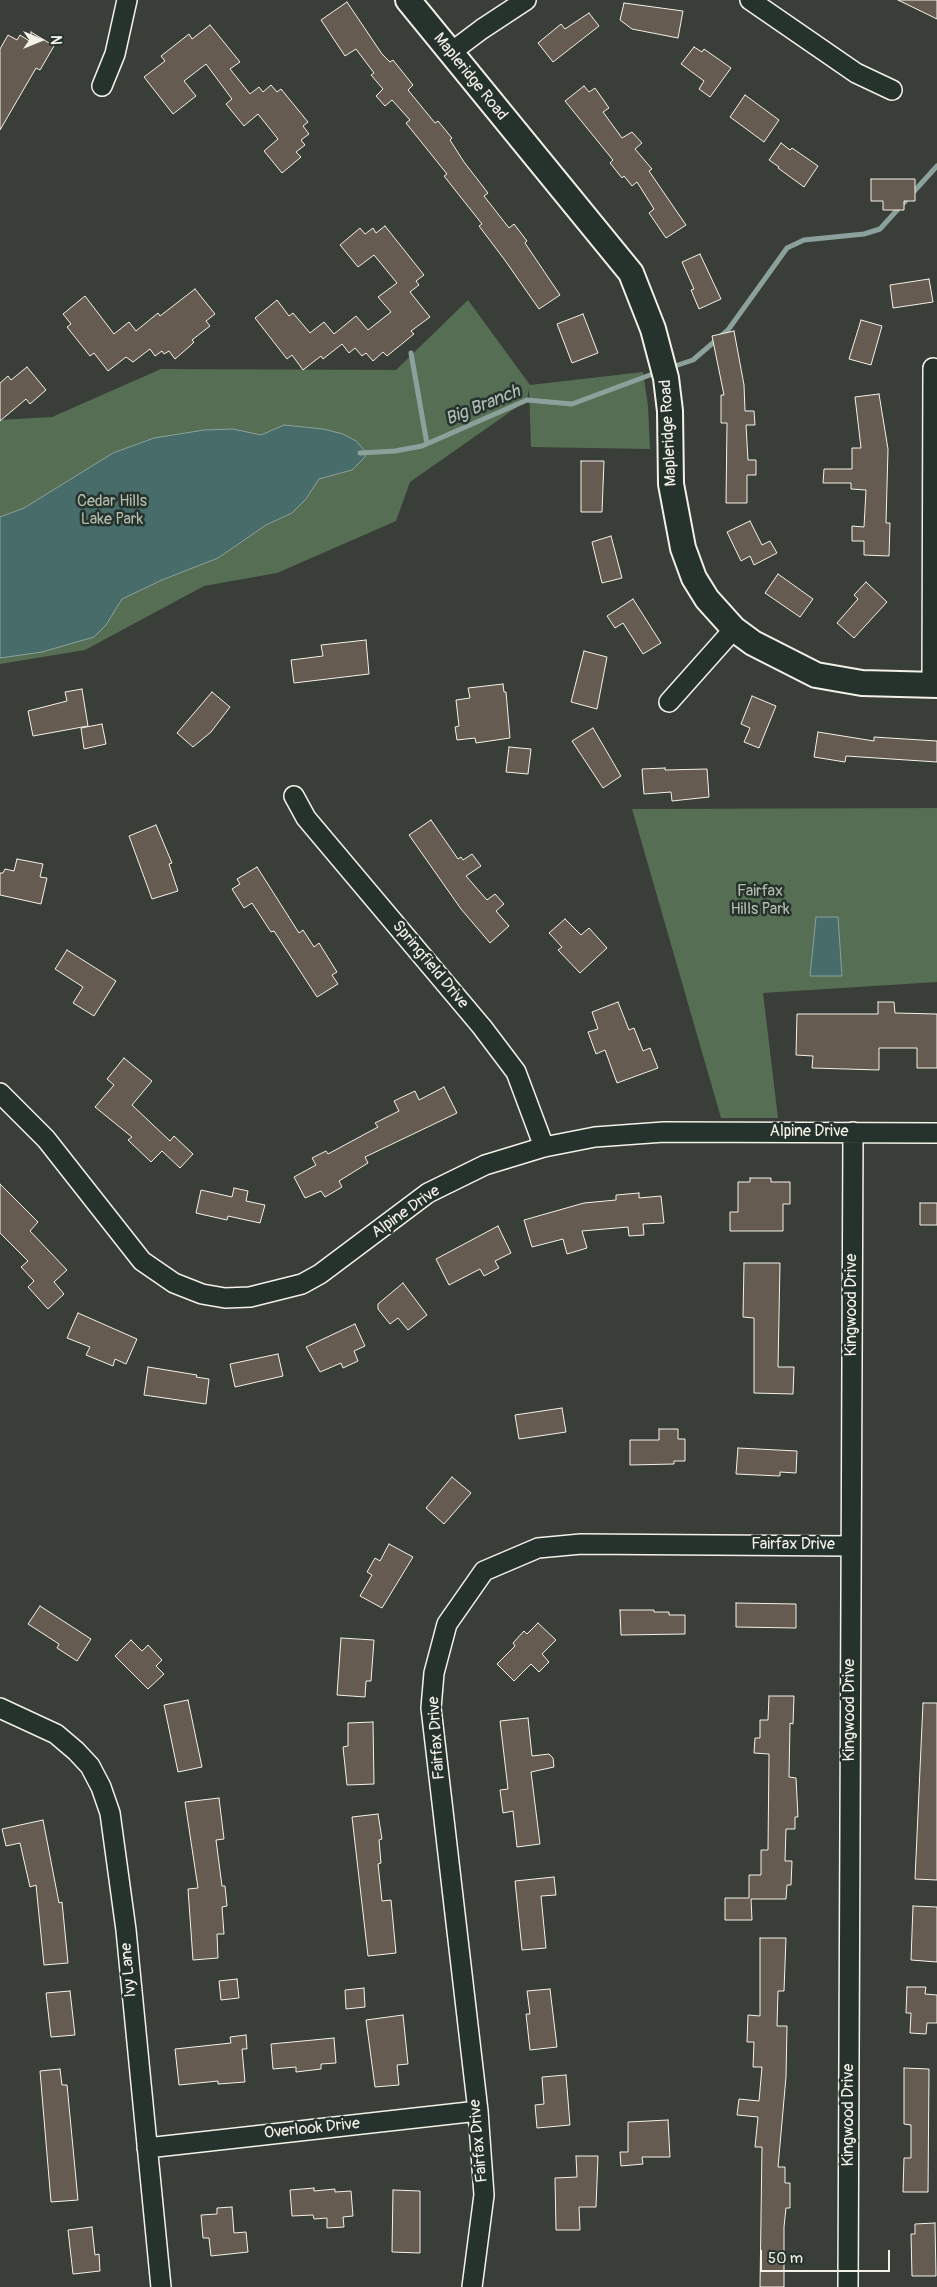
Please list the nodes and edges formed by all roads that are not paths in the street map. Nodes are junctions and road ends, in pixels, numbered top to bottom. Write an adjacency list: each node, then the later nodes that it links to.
1 (127, 0): 6 (street)
2 (408, 0): 5 (street, Mapleridge Road)
3 (526, 0): 5 (street)
4 (750, 0): 7 (street)
5 (450, 53): 9 (street, Mapleridge Road)
6 (102, 86)
7 (892, 90)
8 (933, 368): 10 (street)
9 (734, 630): 10 (street, Mapleridge Road); 11 (street)
10 (935, 685)
11 (669, 702)
12 (294, 796): 16 (street, Springfield Drive)
13 (0, 1093): 16 (street, Alpine Drive)
14 (854, 1132): 15 (street, Alpine Drive); 16 (street, Alpine Drive); 17 (street, Kingwood Drive)
15 (937, 1133)
16 (544, 1147)
17 (850, 1546): 19 (street, Fairfax Drive); 23 (street, Kingwood Drive)
18 (0, 1708): 20 (street, Ivy Lane)
19 (478, 2111): 20 (street, Overlook Drive); 22 (street, Fairfax Drive)
20 (147, 2148): 21 (street, Ivy Lane)
21 (161, 2287)
22 (472, 2287)
23 (848, 2287)

